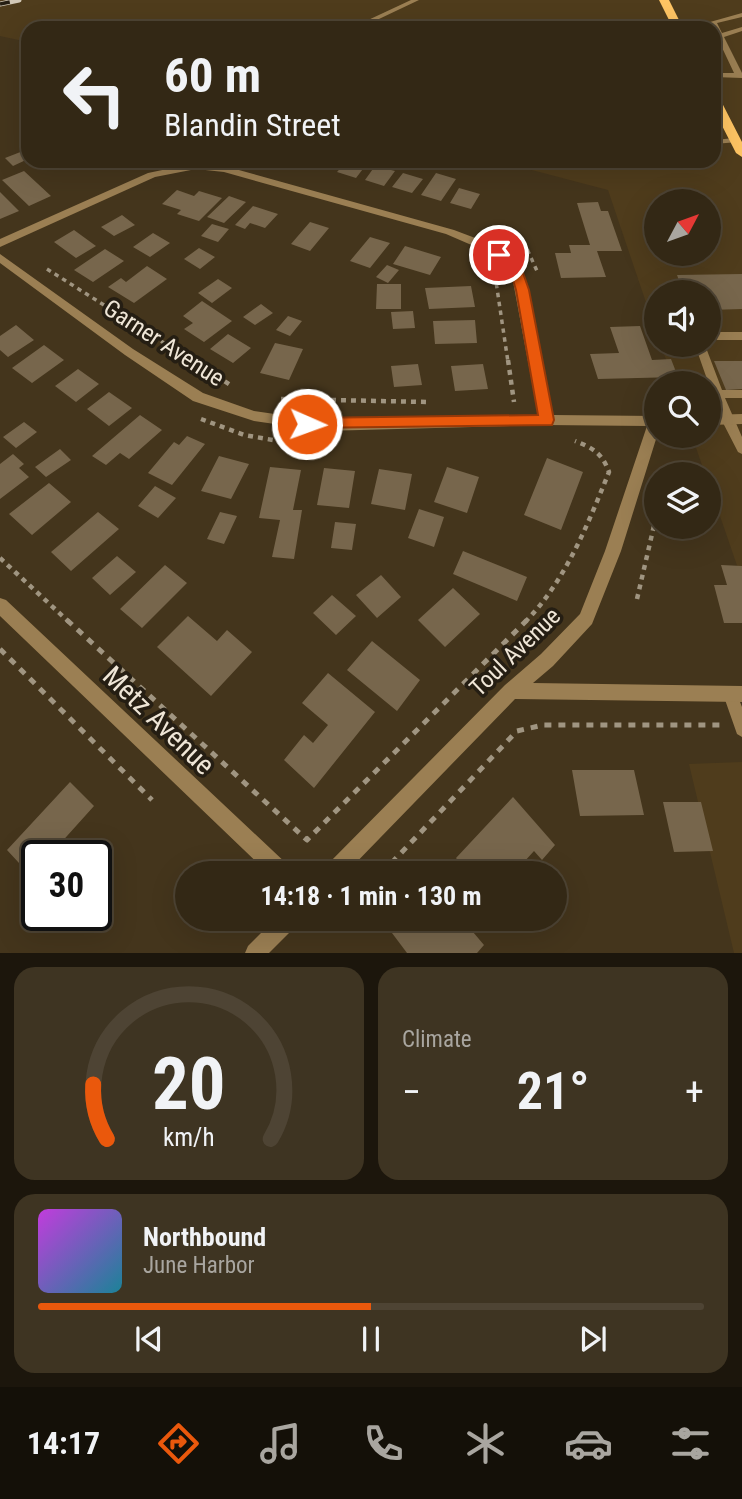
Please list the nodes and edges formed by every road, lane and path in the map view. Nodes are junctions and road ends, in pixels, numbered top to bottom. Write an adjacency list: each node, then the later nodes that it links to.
1 (416, 0): 4 (lane)
2 (664, 0): 5 (main road)
3 (742, 15): 6 (lane)
4 (370, 21)
5 (674, 21)
6 (717, 21)
7 (742, 29): 8 (lane)
8 (721, 37)
9 (721, 44): 11 (lane)
10 (721, 75): 11 (lane)
11 (741, 76)
12 (721, 111): 13 (main road)
13 (738, 141): 14 (main road)
14 (742, 153)
15 (186, 168): 17 (street)
16 (215, 168): 34 (street)
17 (0, 243)
18 (0, 258): 34 (street, Garner Avenue)
19 (41, 264): 23 (path)
20 (492, 269): 28 (path)
21 (721, 336): 22 (lane)
22 (742, 336)
23 (236, 388)
24 (721, 394): 25 (lane)
25 (742, 394)
26 (271, 397): 27 (path)
27 (437, 402)
28 (502, 402)
29 (721, 404): 32 (lane)
30 (191, 414): 36 (path)
31 (721, 419): 32 (street)
32 (727, 419): 33 (street); 39 (lane)
33 (742, 419)
34 (546, 420): 35 (street, Garner Avenue)
35 (644, 421)
36 (281, 440)
37 (565, 440): 41 (path)
38 (647, 448): 45 (street, Toul Avenue)
39 (742, 449)
40 (651, 539): 42 (path)
41 (0, 558)
42 (637, 599)
43 (0, 605): 49 (street, Metz Avenue)
44 (0, 649): 48 (path)
45 (511, 691): 46 (street); 50 (street, Toul Avenue)
46 (736, 694): 47 (lane)
47 (741, 727): 51 (path)
48 (152, 800)
49 (269, 861)
50 (345, 861)
51 (393, 861)
52 (277, 931): 53 (street)
53 (256, 953)

